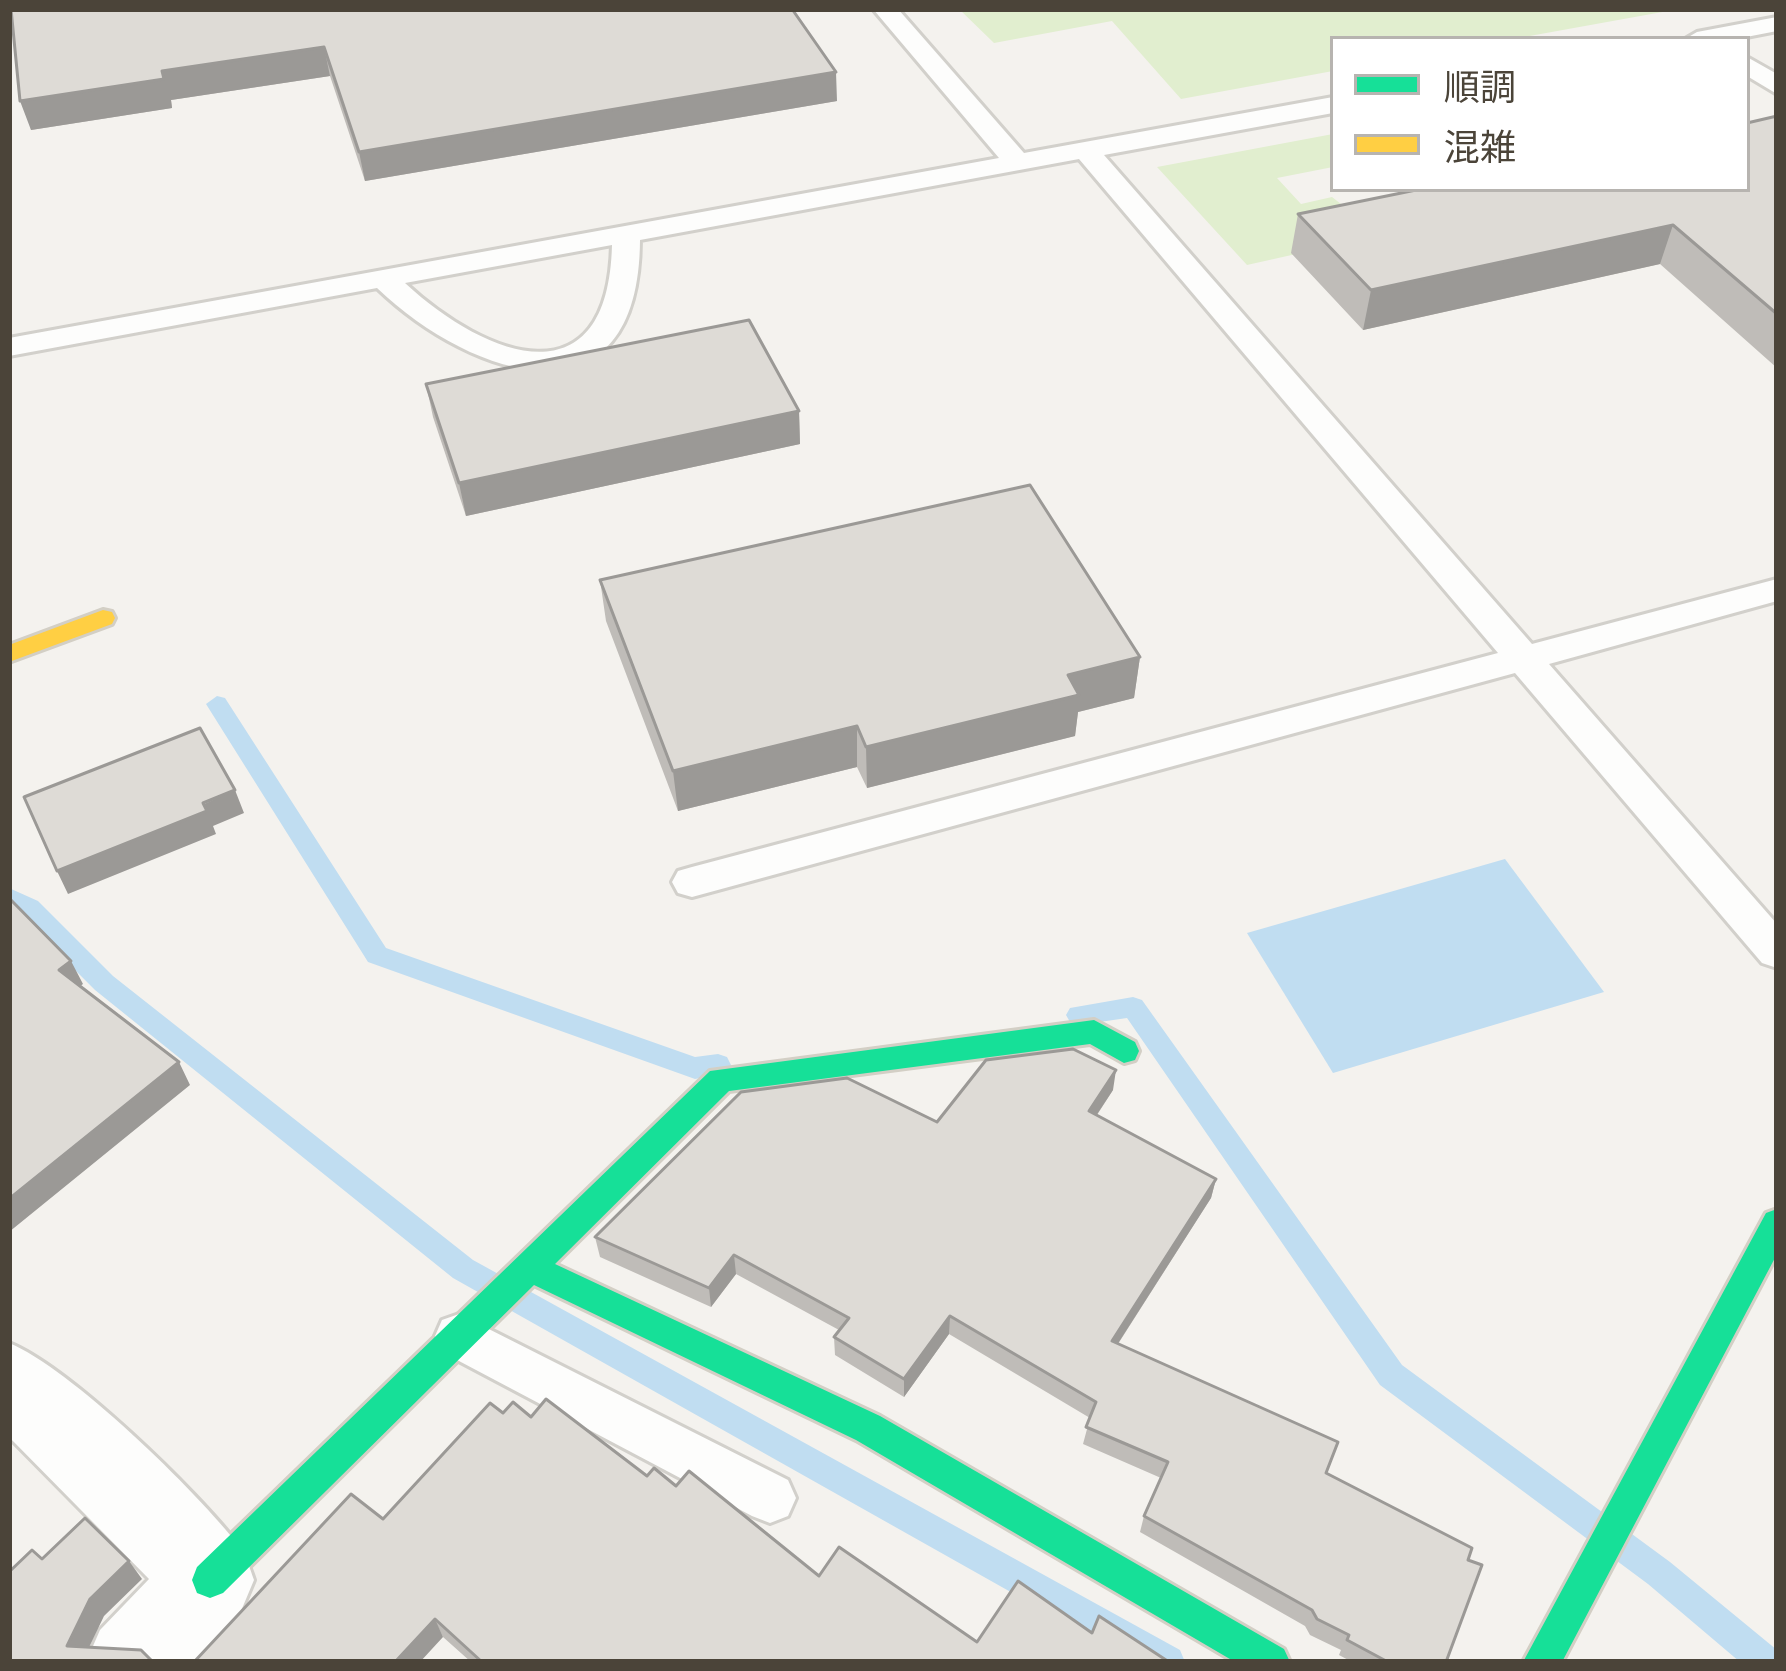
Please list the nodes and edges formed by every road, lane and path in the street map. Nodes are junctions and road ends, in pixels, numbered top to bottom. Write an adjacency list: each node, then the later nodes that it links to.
1 (885, 9): 8 (lane)
2 (1777, 25): 3 (lane)
3 (1718, 36)
4 (1750, 66): 5 (lane)
5 (1777, 86)
6 (1330, 106): 7 (lane)
7 (1084, 150): 8 (lane); 15 (lane)
8 (1018, 163): 9 (lane)
9 (626, 233): 10 (lane); 10 (lane)
10 (382, 277): 11 (lane)
11 (9, 347)
12 (1777, 590): 15 (lane)
13 (103, 618): 14 (street)
14 (9, 654)
15 (1522, 656): 16 (lane); 17 (lane)
16 (692, 882)
17 (1777, 952)
18 (1124, 1051): 20 (street)
19 (1777, 1223): 27 (street)
20 (529, 1267): 21 (street); 26 (street)
21 (459, 1336): 23 (lane); 24 (street)
22 (9, 1382): 24 (street)
23 (770, 1498)
24 (210, 1580): 25 (street)
25 (132, 1662)
26 (1271, 1662)
27 (1542, 1662)

